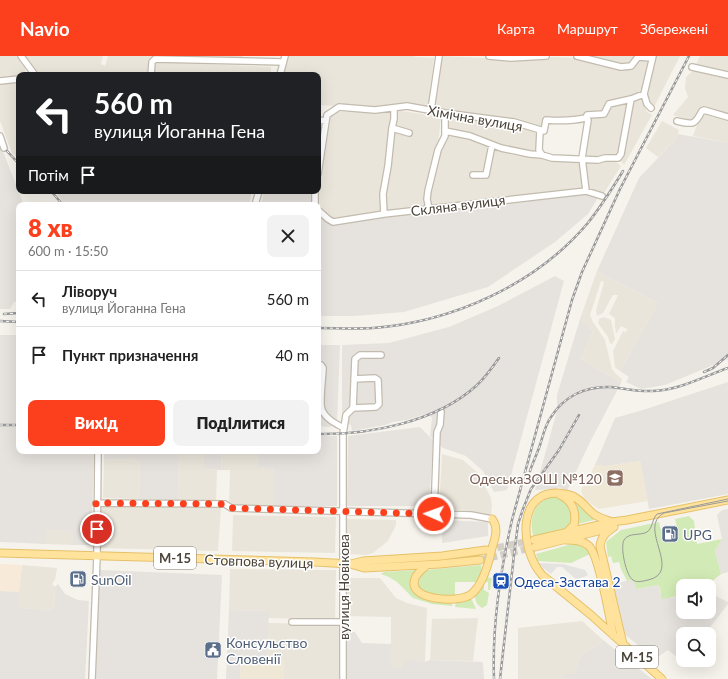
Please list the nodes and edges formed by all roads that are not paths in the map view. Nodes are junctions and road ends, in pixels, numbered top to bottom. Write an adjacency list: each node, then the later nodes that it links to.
1 (21, 56): 9 (street)
2 (439, 56): 19 (street)
3 (489, 56): 4 (street)
4 (546, 56)
5 (577, 56): 6 (street)
6 (652, 57): 15 (street)
7 (284, 59): 10 (street); 11 (street)
8 (692, 67): 12 (street)
9 (33, 72)
10 (151, 72)
11 (281, 72)
12 (728, 75)
13 (16, 79): 14 (street)
14 (0, 81)
15 (644, 94): 16 (street, Хімічна вулиця); 18 (street)
16 (631, 99): 22 (street, Хімічна вулиця); 35 (street)
17 (394, 108): 19 (street, Хімічна вулиця); 24 (street, Хімічна вулиця); 26 (street)
18 (651, 108)
19 (431, 110): 20 (street, Хімічна вулиця)
20 (445, 113): 27 (street); 28 (street, Хімічна вулиця)
21 (728, 117): 25 (street)
22 (586, 118): 28 (street, Хімічна вулиця); 35 (street)
23 (321, 120): 24 (street)
24 (326, 121): 33 (street)
25 (677, 121)
26 (392, 128): 29 (street); 41 (street)
27 (445, 131): 31 (street); 39 (street)
28 (540, 131): 34 (street)
29 (409, 133)
30 (0, 136): 32 (street)
31 (492, 145): 34 (street); 36 (street)
32 (4, 148)
33 (321, 154)
34 (542, 155): 35 (street)
35 (582, 158): 37 (street)
36 (472, 175)
37 (586, 190): 38 (street, Скляна вулиця); 39 (street, Скляна вулиця)
38 (602, 196)
39 (429, 209): 41 (street, Скляна вулиця)
40 (321, 213): 41 (street, Скляна вулиця)
41 (384, 214)
42 (381, 355): 44 (street)
43 (321, 366): 45 (street)
44 (354, 379): 46 (street); 46 (street)
45 (321, 395)
46 (353, 408): 49 (street, вулиця Новікова)
47 (321, 409): 49 (street)
48 (441, 412): 55 (street)
49 (342, 427): 54 (street, вулиця Новікова)
50 (98, 454): 53 (street)
51 (556, 493): 57 (main road); 58 (main road); 69 (main road, М-15)
52 (728, 500): 57 (main road)
53 (96, 503): 54 (street); 62 (street)
54 (342, 511): 55 (street); 64 (street, вулиця Новікова)
55 (434, 514): 56 (street)
56 (492, 519): 66 (main road)
57 (613, 524): 58 (main road); 70 (main road)
58 (565, 537): 59 (main road, М-15); 69 (main road, М-15)
59 (534, 544)
60 (486, 550): 65 (main road, Стовпова вулиця / М-15)
61 (0, 553): 62 (main road, Стовпова вулиця / М-15)
62 (97, 556): 64 (main road, Стовпова вулиця / М-15); 71 (street)
63 (480, 560): 66 (main road, Стовпова вулиця / М-15)
64 (342, 564): 65 (main road, Стовпова вулиця / М-15); 68 (street, вулиця Новікова)
65 (350, 564): 66 (main road, Стовпова вулиця / М-15)
66 (427, 565)
67 (292, 622): 68 (street)
68 (343, 622): 72 (street, вулиця Новікова)
69 (613, 635): 70 (main road, М-15)
70 (623, 645): 73 (main road, М-15)
71 (92, 679)
72 (343, 679)
73 (662, 679)

